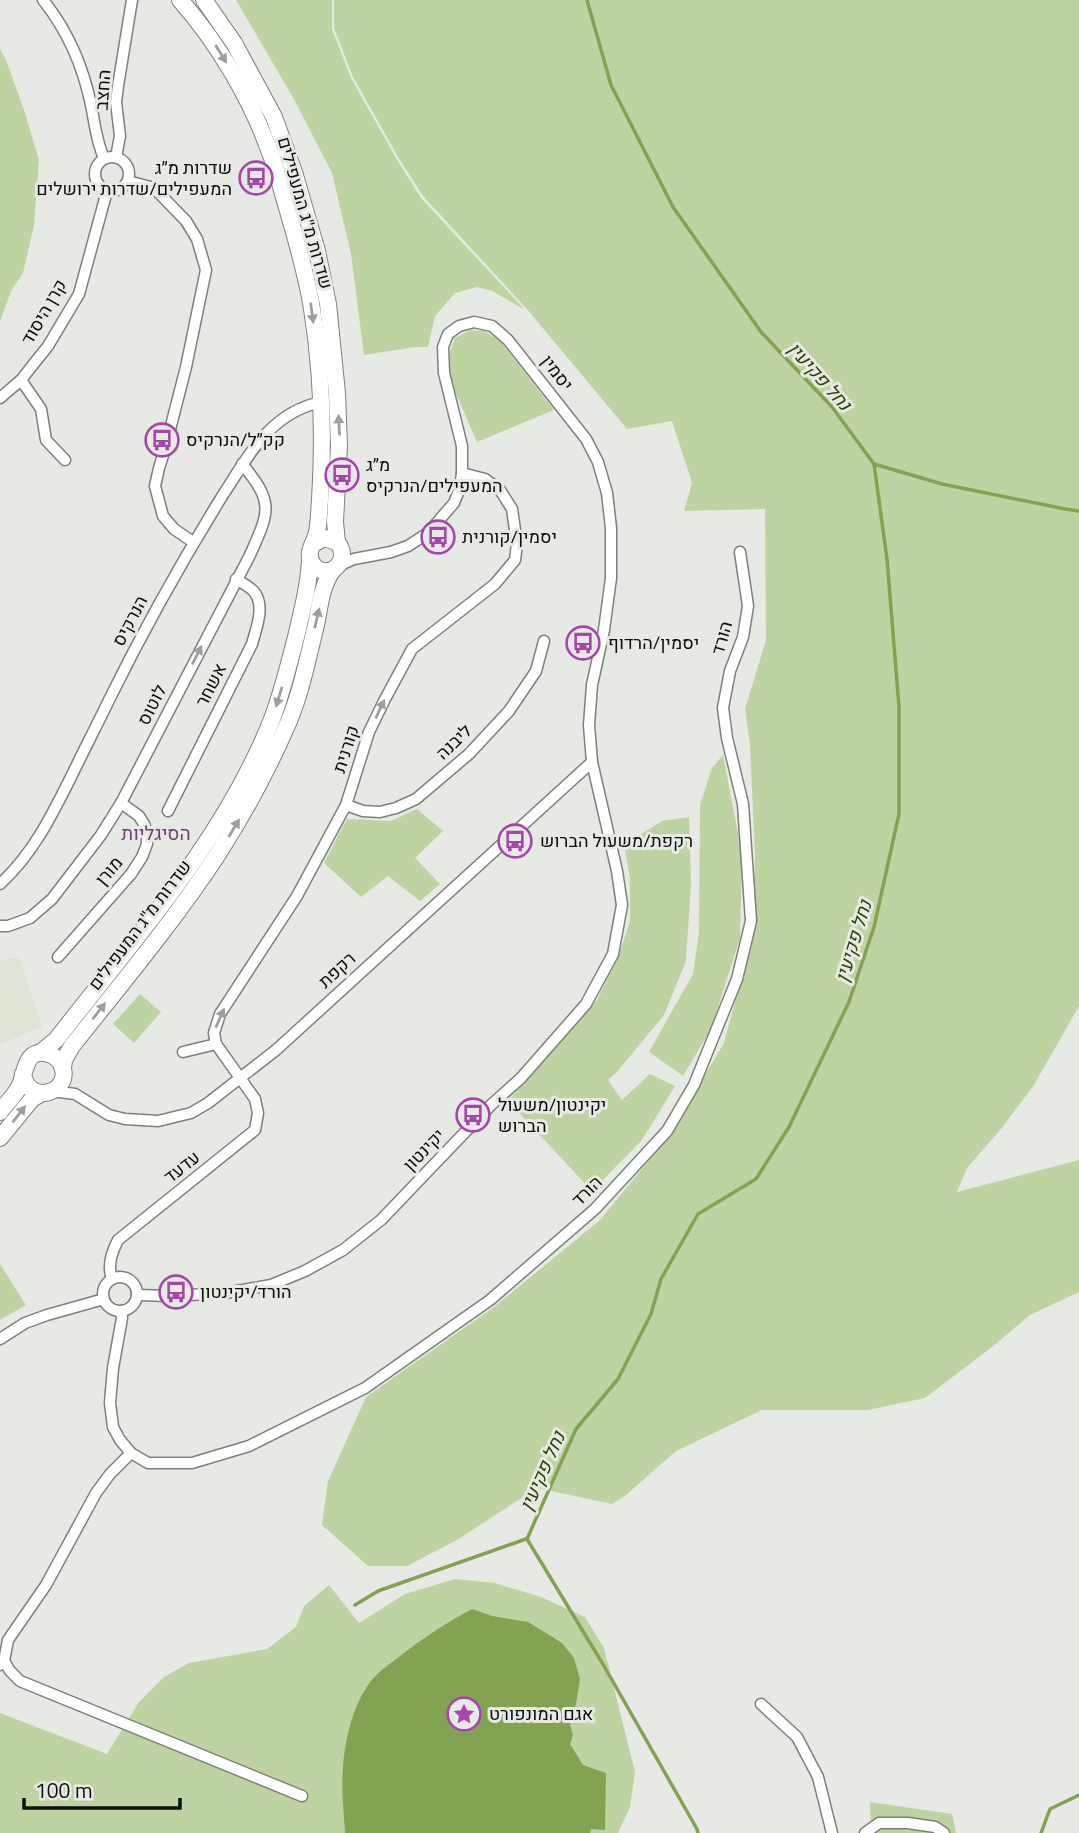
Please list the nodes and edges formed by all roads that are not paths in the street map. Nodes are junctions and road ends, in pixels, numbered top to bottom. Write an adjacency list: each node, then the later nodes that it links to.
1 (43, 0): 5 (street)
2 (135, 0): 5 (street, החצב)
3 (180, 0): 10 (main road, שדרות מ"ג המעפילים, one-way to 10)
4 (204, 0): 15 (main road, שדרות מ"ג המעפילים, one-way to 4)
5 (110, 158): 6 (street); 7 (street)
6 (128, 181): 7 (street); 14 (street)
7 (107, 191): 8 (street, קרן היסוד)
8 (21, 380): 9 (street, קרן היסוד); 11 (street)
9 (0, 398)
10 (321, 402): 12 (street, הנרקיס); 16 (main road, שדרות מ"ג המעפילים)
11 (65, 460)
12 (242, 464): 14 (street, הנרקיס); 20 (street, לוטוס)
13 (462, 473): 18 (street, יסמין); 22 (street, יסמין); 24 (street, קורנית, one-way to 13)
14 (194, 542): 26 (street, הנרקיס)
15 (339, 544): 16 (main road); 18 (street); 19 (main road)
16 (311, 551): 19 (main road); 31 (main road, שדרות מ"ג המעפילים, one-way to 31)
17 (740, 552): 44 (street, הורד)
18 (371, 556): 19 (street, יסמין)
19 (335, 568): 32 (main road, שדרות מ"ג המעפילים, one-way to 19)
20 (236, 579): 23 (street, לוטוס, one-way to 20); 25 (street, אשחר)
21 (544, 641): 24 (street, ליבנה)
22 (592, 762): 34 (street, רקפת); 40 (street, יקינטון)
23 (121, 803): 27 (street, לוטוס); 28 (street, מורן)
24 (346, 805): 29 (street, קורנית, one-way to 24)
25 (168, 811)
26 (0, 884)
27 (0, 926)
28 (58, 957)
29 (216, 1044): 30 (street); 34 (street)
30 (183, 1052)
31 (40, 1053): 32 (main road); 33 (main road)
32 (63, 1072): 35 (main road); 36 (street, רקפת)
33 (23, 1074): 35 (main road); 37 (main road)
34 (241, 1077): 36 (street, רקפת); 39 (street, עדעד)
35 (47, 1092): 36 (street, רקפת); 38 (main road, one-way to 35)
36 (75, 1094)
37 (0, 1112)
38 (0, 1138)
39 (112, 1279): 40 (street); 41 (street)
40 (137, 1295): 42 (street)
41 (104, 1299): 42 (street); 43 (street)
42 (121, 1311): 44 (street)
43 (0, 1339)
44 (131, 1454): 45 (street)
45 (2, 1663): 47 (street)
46 (761, 1704): 48 (street)
47 (302, 1796)
48 (832, 1833)
49 (865, 1833): 50 (street)
50 (944, 1833)

